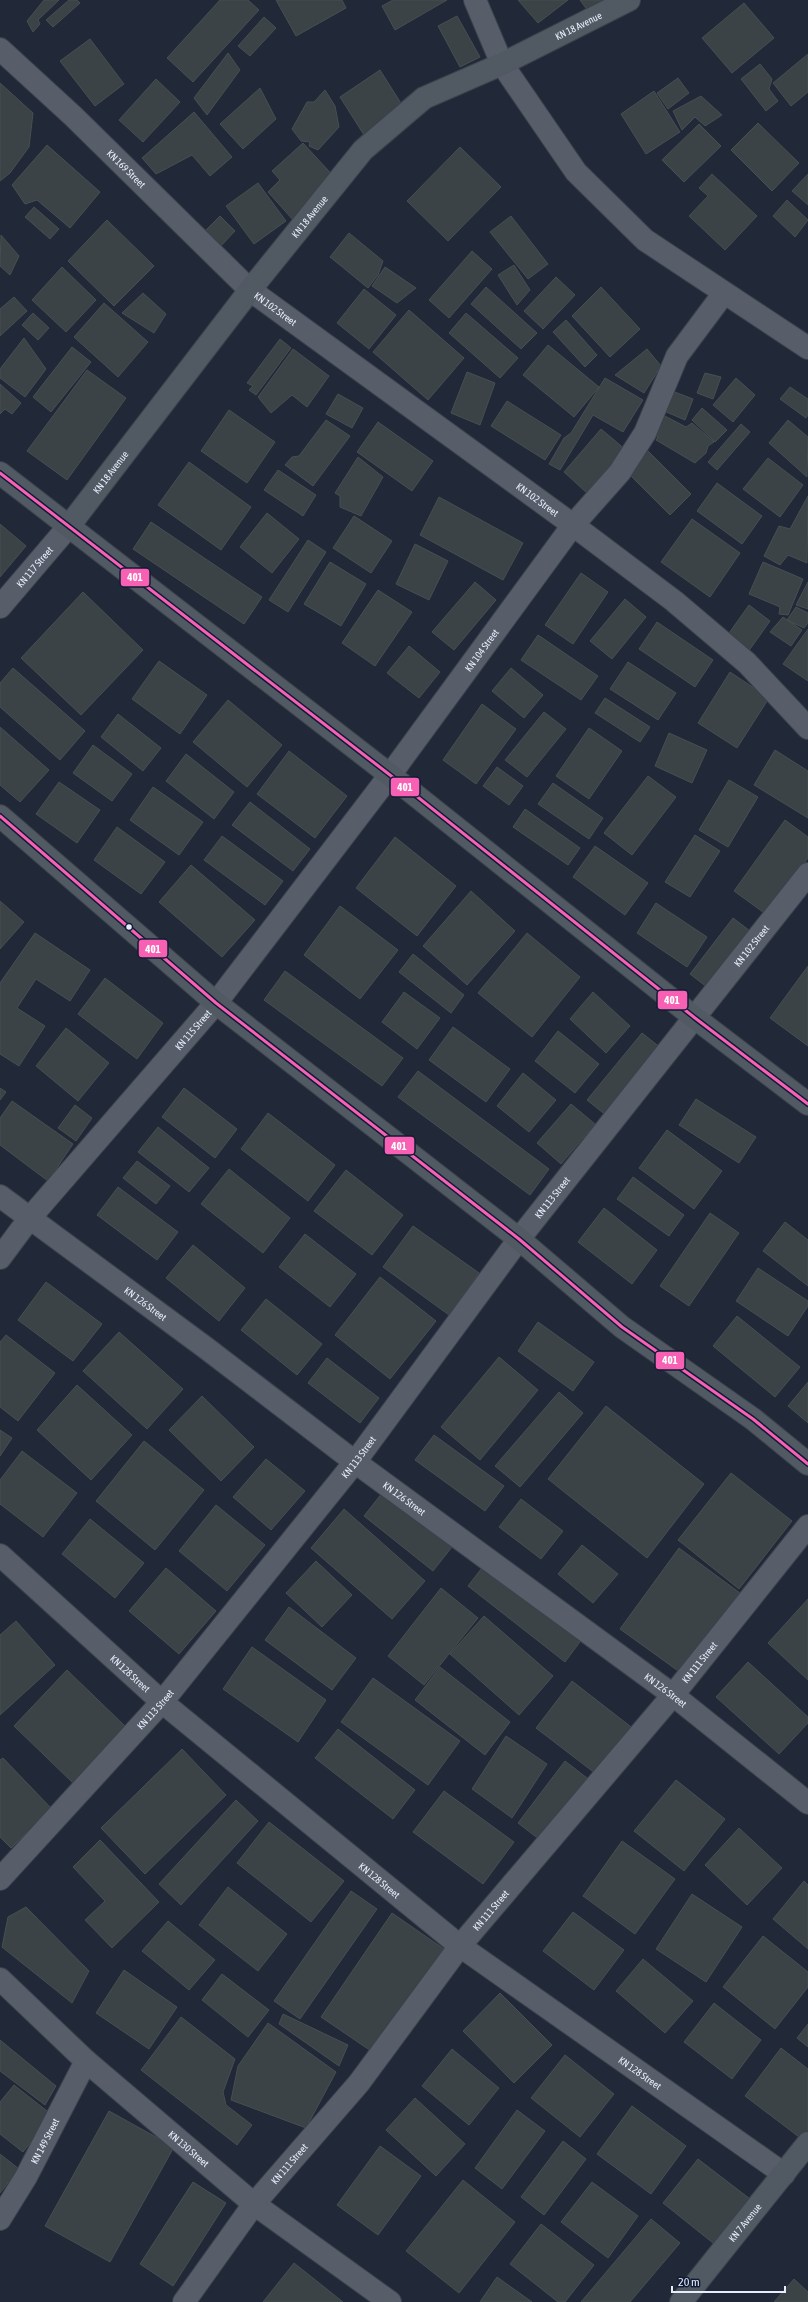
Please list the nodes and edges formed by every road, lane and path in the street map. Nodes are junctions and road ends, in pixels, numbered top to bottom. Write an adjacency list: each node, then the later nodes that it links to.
1 (475, 0): 4 (street)
2 (629, 0): 4 (main road, KN 18 Avenue)
3 (0, 49): 5 (street, KN 169 Street)
4 (502, 64): 5 (main road, KN 18 Avenue); 6 (street)
5 (250, 290): 9 (street, KN 102 Street); 10 (main road, KN 18 Avenue)
6 (724, 293): 7 (street); 9 (street, KN 104 Street)
7 (808, 348)
8 (0, 474): 10 (main road)
9 (573, 525): 12 (street, KN 102 Street); 13 (street, KN 104 Street)
10 (69, 526): 11 (street, KN 117 Street); 13 (main road)
11 (0, 607)
12 (808, 728)
13 (390, 775): 16 (street, KN 115 Street); 17 (main road)
14 (0, 816): 16 (main road)
15 (808, 874): 17 (street, KN 102 Street)
16 (216, 1002): 20 (street, KN 115 Street); 21 (main road)
17 (695, 1018): 18 (main road); 21 (street, KN 113 Street)
18 (808, 1104)
19 (0, 1196): 20 (street, KN 126 Street)
20 (29, 1219): 22 (street, KN 115 Street); 23 (street, KN 126 Street)
21 (519, 1239): 23 (street, KN 113 Street); 24 (main road)
22 (0, 1258)
23 (355, 1462): 27 (street, KN 126 Street); 28 (street, KN 113 Street)
24 (808, 1464)
25 (808, 1526): 27 (street, KN 111 Street)
26 (0, 1555): 28 (street, KN 128 Street)
27 (673, 1695): 29 (street, KN 126 Street); 31 (street, KN 111 Street)
28 (162, 1702): 30 (street, KN 113 Street); 31 (street, KN 128 Street)
29 (808, 1803)
30 (0, 1878)
31 (460, 1946): 35 (street, KN 128 Street); 36 (street, KN 111 Street)
32 (0, 1979): 33 (street, KN 130 Street)
33 (86, 2061): 36 (street, KN 130 Street); 37 (street, KN 149 Street)
34 (808, 2144): 35 (main road, KN 7 Avenue)
35 (784, 2174): 40 (main road, KN 7 Avenue)
36 (254, 2204): 38 (street, KN 111 Street); 39 (street, KN 130 Street)
37 (0, 2219)
38 (184, 2302)
39 (390, 2302)
40 (682, 2302)

